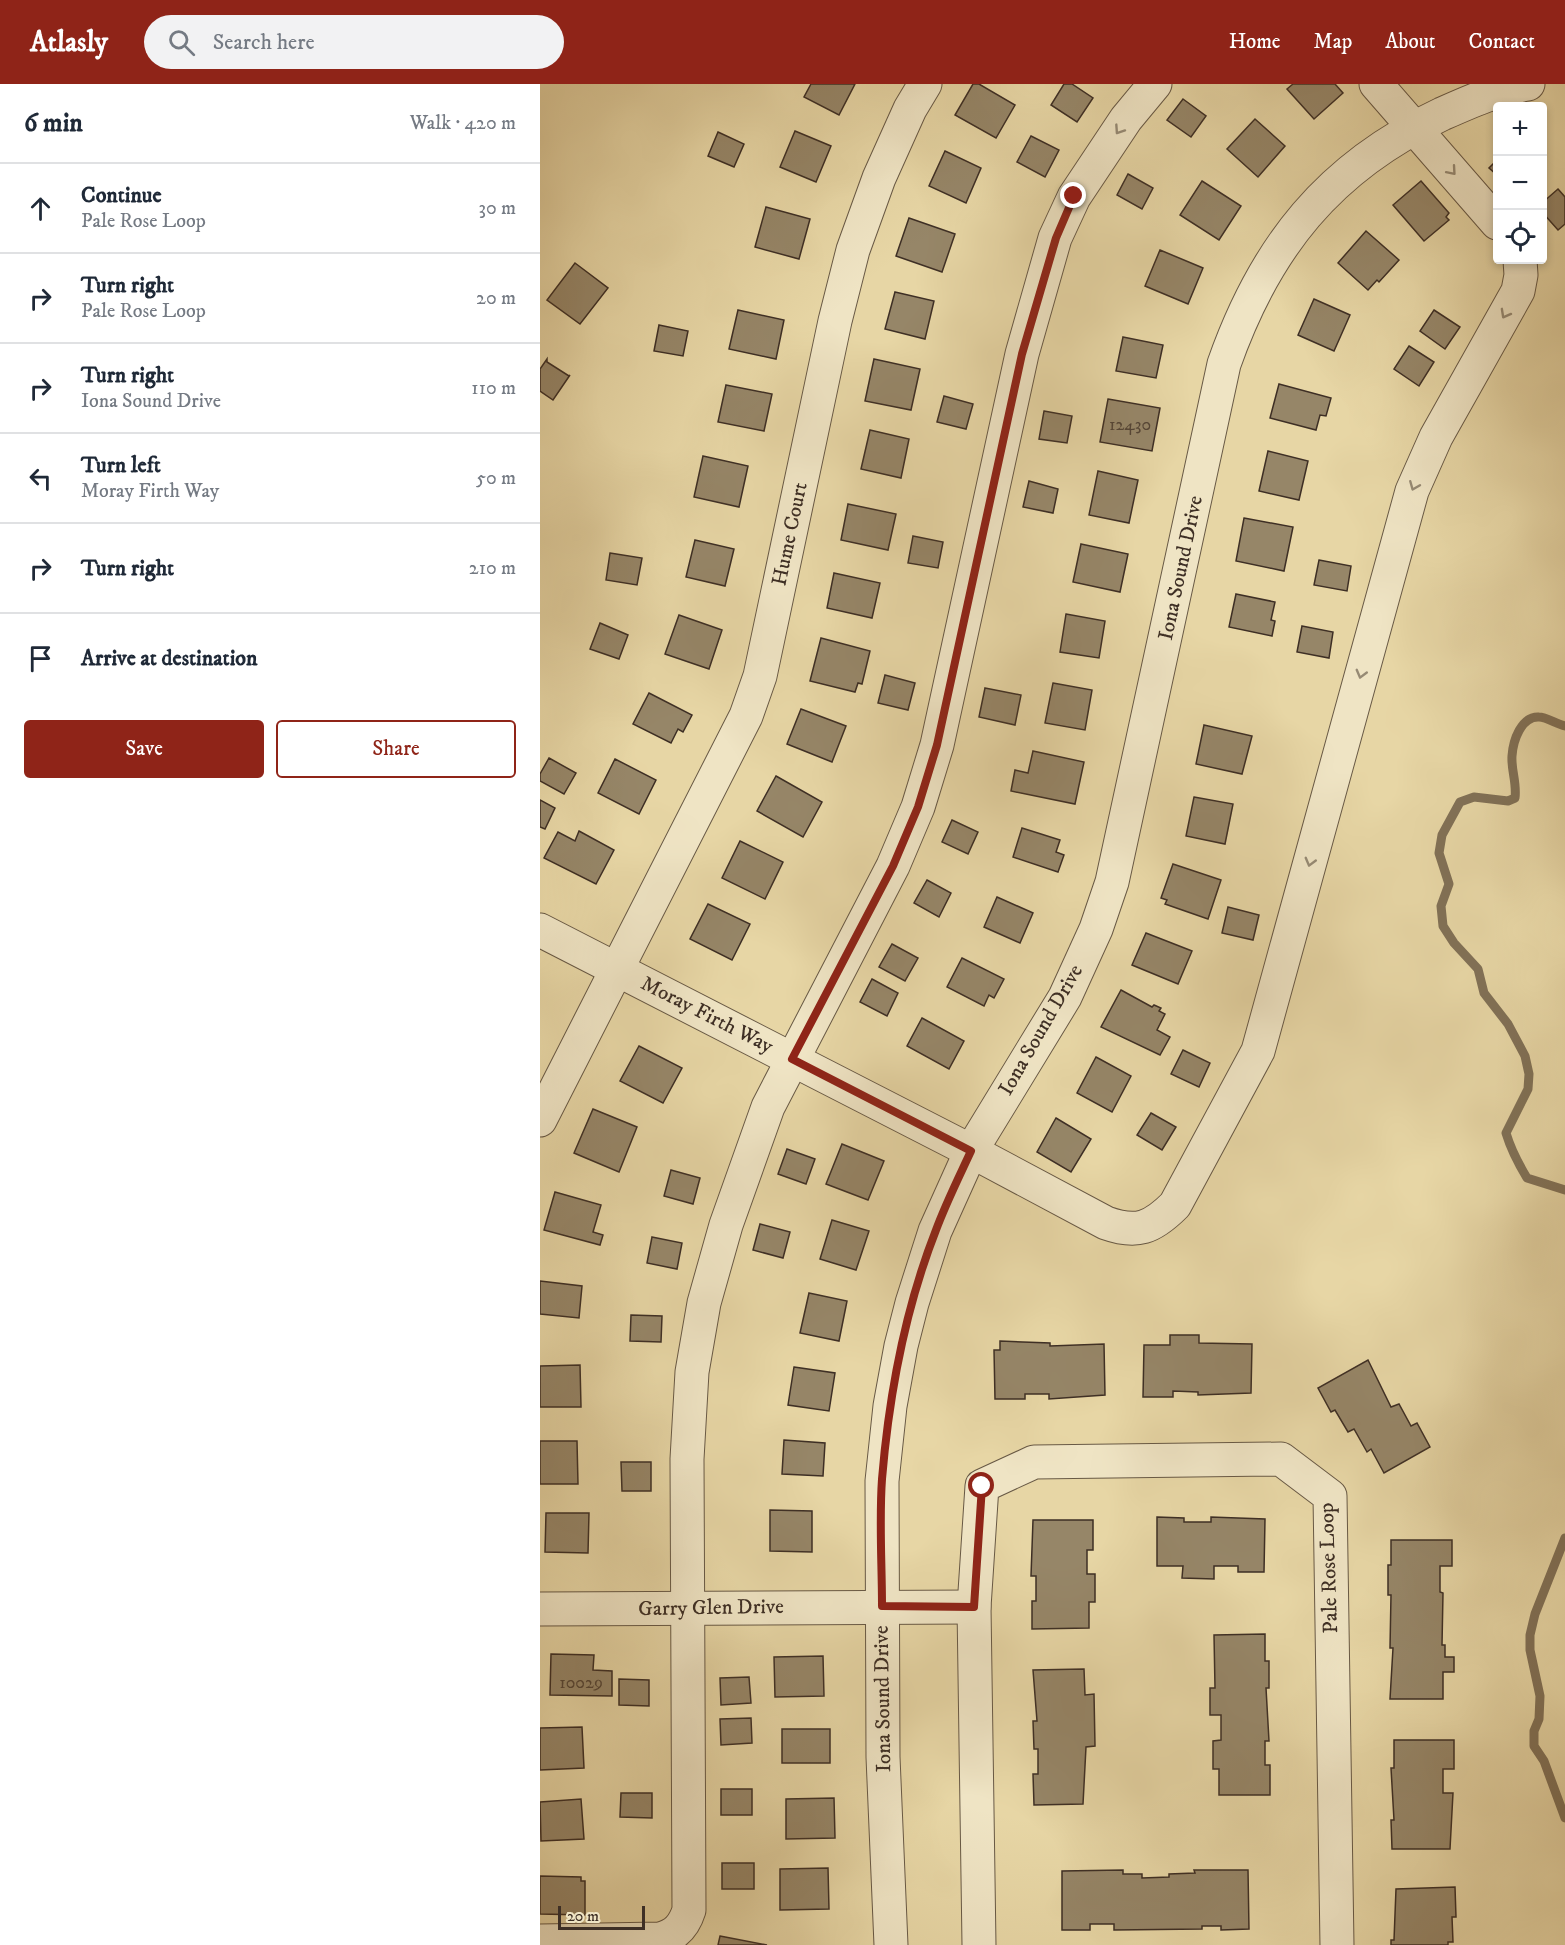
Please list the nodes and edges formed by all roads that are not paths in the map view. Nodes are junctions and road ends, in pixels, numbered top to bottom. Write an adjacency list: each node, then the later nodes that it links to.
1 (925, 84): 9 (street, Hume Court)
2 (1155, 84): 10 (street, one-way to 10)
3 (1376, 84): 5 (street)
4 (1528, 84): 5 (street, Iona Sound Drive)
5 (1414, 127): 6 (street, one-way to 6); 12 (street, Iona Sound Drive)
6 (1493, 218)
7 (1520, 264): 12 (street, Moray Firth Way, one-way to 12)
8 (540, 930): 9 (street, Moray Firth Way)
9 (618, 970): 10 (street, Moray Firth Way); 11 (street, Hume Court)
10 (792, 1059): 12 (street, Moray Firth Way); 15 (street)
11 (540, 1119)
12 (971, 1151): 13 (street, Iona Sound Drive)
13 (882, 1606): 14 (street); 15 (street, Garry Glen Drive); 18 (street, Iona Sound Drive)
14 (974, 1607): 19 (street, Pale Rose Loop); 20 (street, Pale Rose Loop)
15 (688, 1609): 16 (street, Garry Glen Drive); 17 (street)
16 (540, 1610)
17 (540, 1941)
18 (891, 1945)
19 (979, 1945)
20 (1337, 1945)

